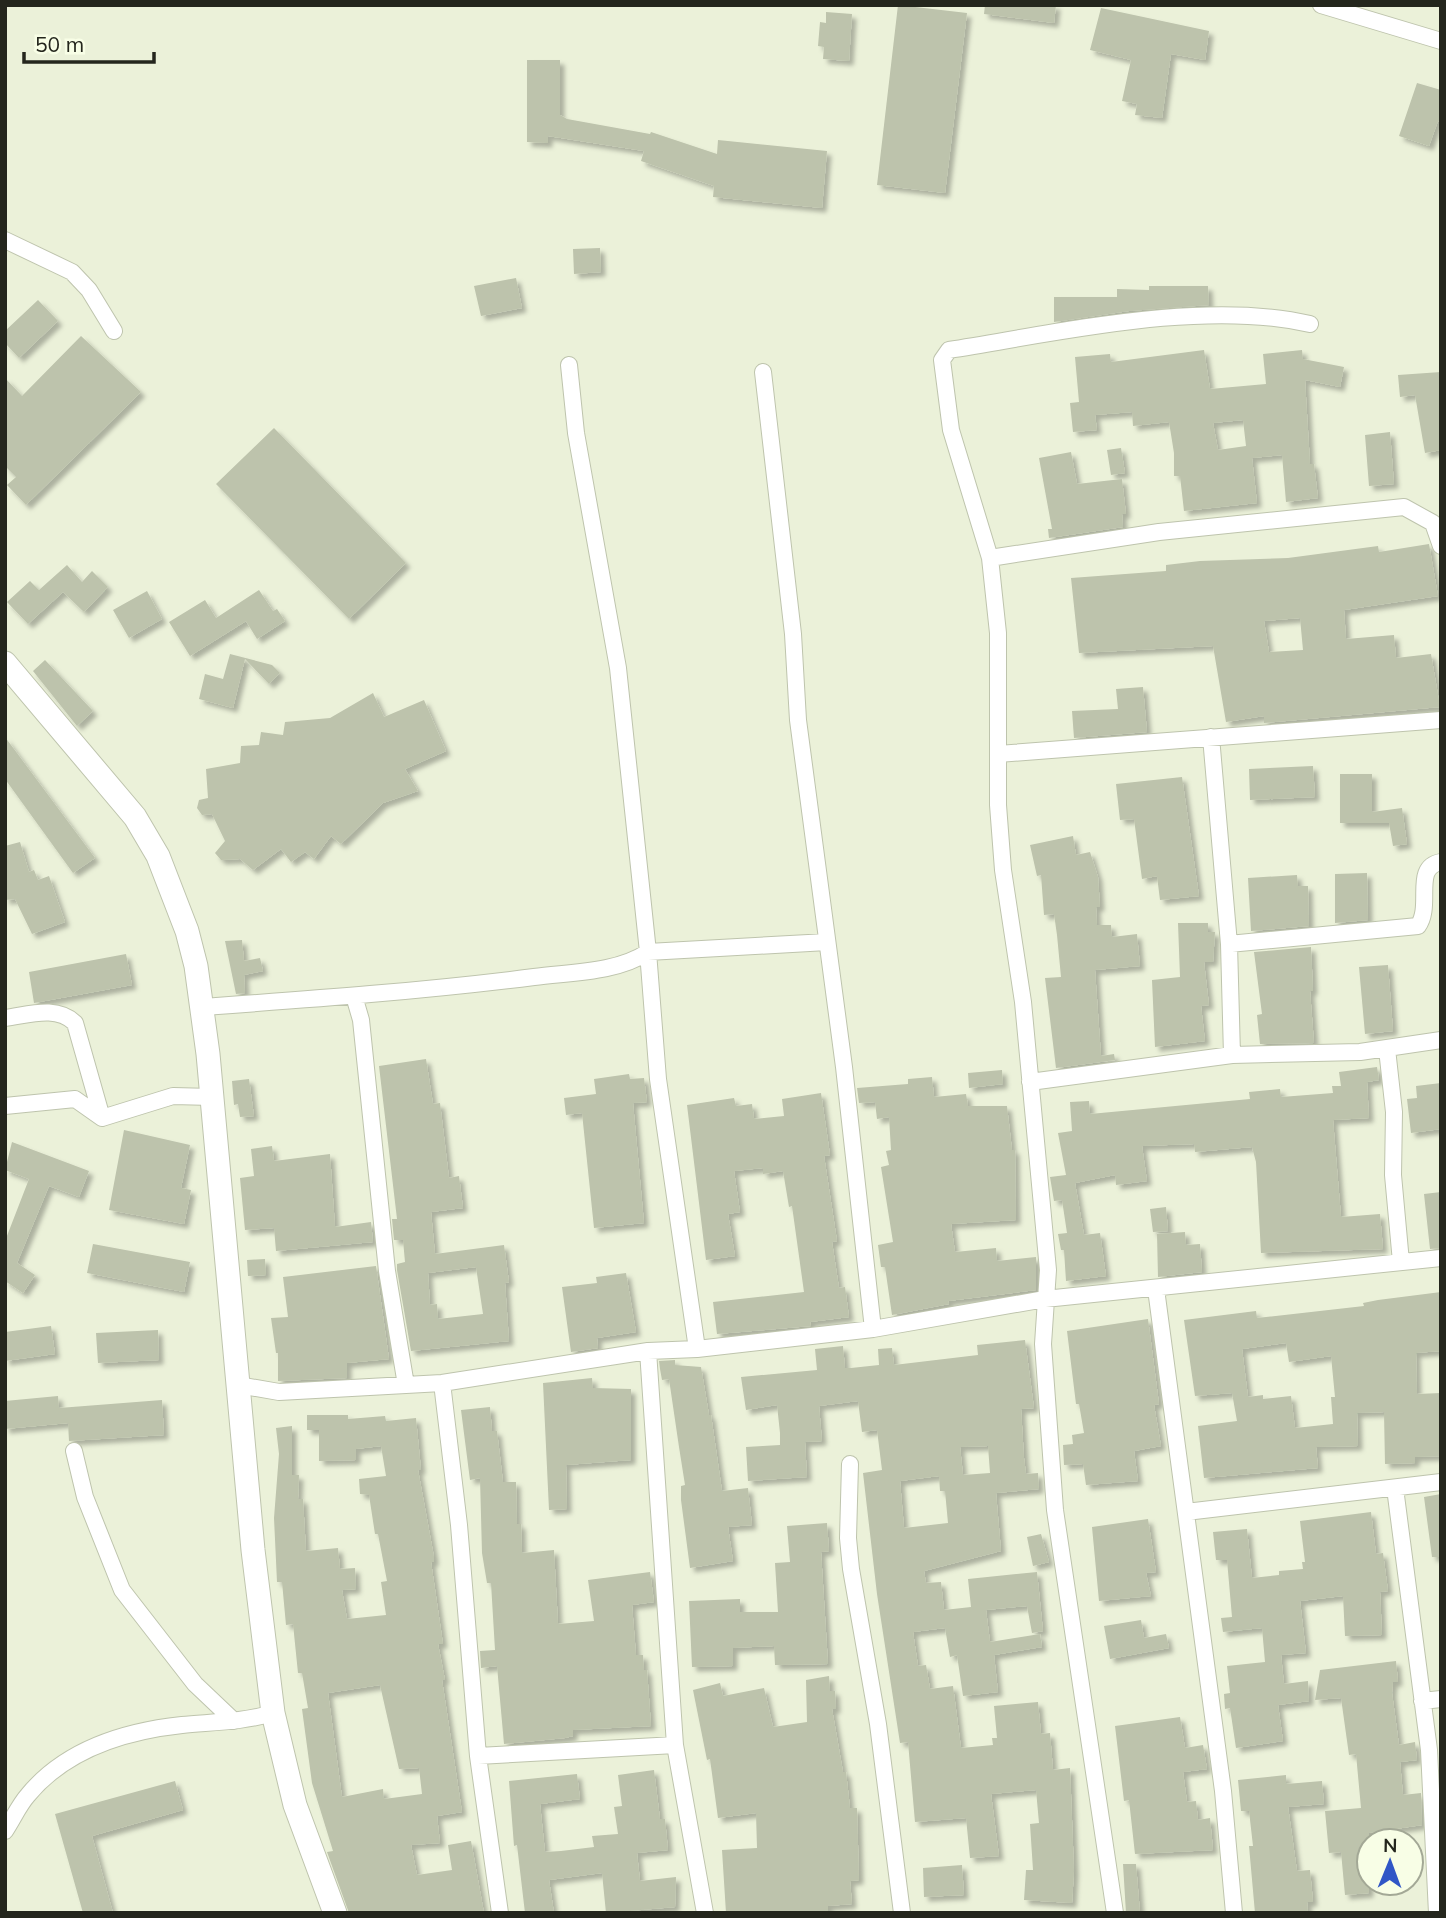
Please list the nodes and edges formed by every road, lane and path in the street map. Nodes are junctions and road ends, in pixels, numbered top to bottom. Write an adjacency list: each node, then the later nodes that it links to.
1 (1321, 5): 2 (street)
2 (1441, 41)
3 (5, 240): 5 (street)
4 (1310, 324): 9 (street)
5 (114, 331)
6 (569, 365): 17 (street)
7 (763, 372): 15 (street)
8 (1441, 546): 9 (street)
9 (990, 558): 13 (street)
10 (5, 663): 19 (street)
11 (1441, 720): 12 (street)
12 (1212, 737): 13 (street); 16 (street)
13 (998, 754): 24 (street)
14 (1441, 862): 16 (street)
15 (827, 942): 17 (street); 32 (street)
16 (1228, 944): 23 (street)
17 (648, 953): 18 (street); 33 (street)
18 (354, 996): 19 (street); 37 (street)
19 (202, 1007): 25 (street)
20 (5, 1018): 27 (street)
21 (1441, 1040): 22 (street)
22 (1387, 1049): 23 (street); 29 (street)
23 (1232, 1055): 24 (street)
24 (1030, 1082): 31 (street)
25 (212, 1097): 27 (street); 36 (street)
26 (5, 1106): 27 (street)
27 (102, 1118)
28 (1441, 1258): 29 (street)
29 (1401, 1262): 30 (street)
30 (1156, 1289): 31 (street); 42 (street)
31 (1045, 1299): 32 (street); 54 (street)
32 (873, 1329): 33 (street)
33 (696, 1349): 34 (street)
34 (648, 1350): 35 (street); 47 (street)
35 (442, 1383): 37 (street); 48 (street)
36 (238, 1385): 37 (street); 45 (street)
37 (406, 1385)
38 (74, 1451): 46 (street)
39 (850, 1464): 53 (street)
40 (1441, 1482): 41 (street)
41 (1395, 1488): 42 (street); 44 (street)
42 (1186, 1512): 55 (street)
43 (1441, 1699): 44 (street)
44 (1422, 1700): 56 (street)
45 (273, 1713): 46 (street); 50 (street)
46 (234, 1721): 49 (street)
47 (675, 1745): 48 (street); 52 (street)
48 (478, 1756): 51 (street)
49 (5, 1831)
50 (335, 1913)
51 (500, 1913)
52 (705, 1913)
53 (902, 1913)
54 (1115, 1913)
55 (1234, 1913)
56 (1437, 1913)

